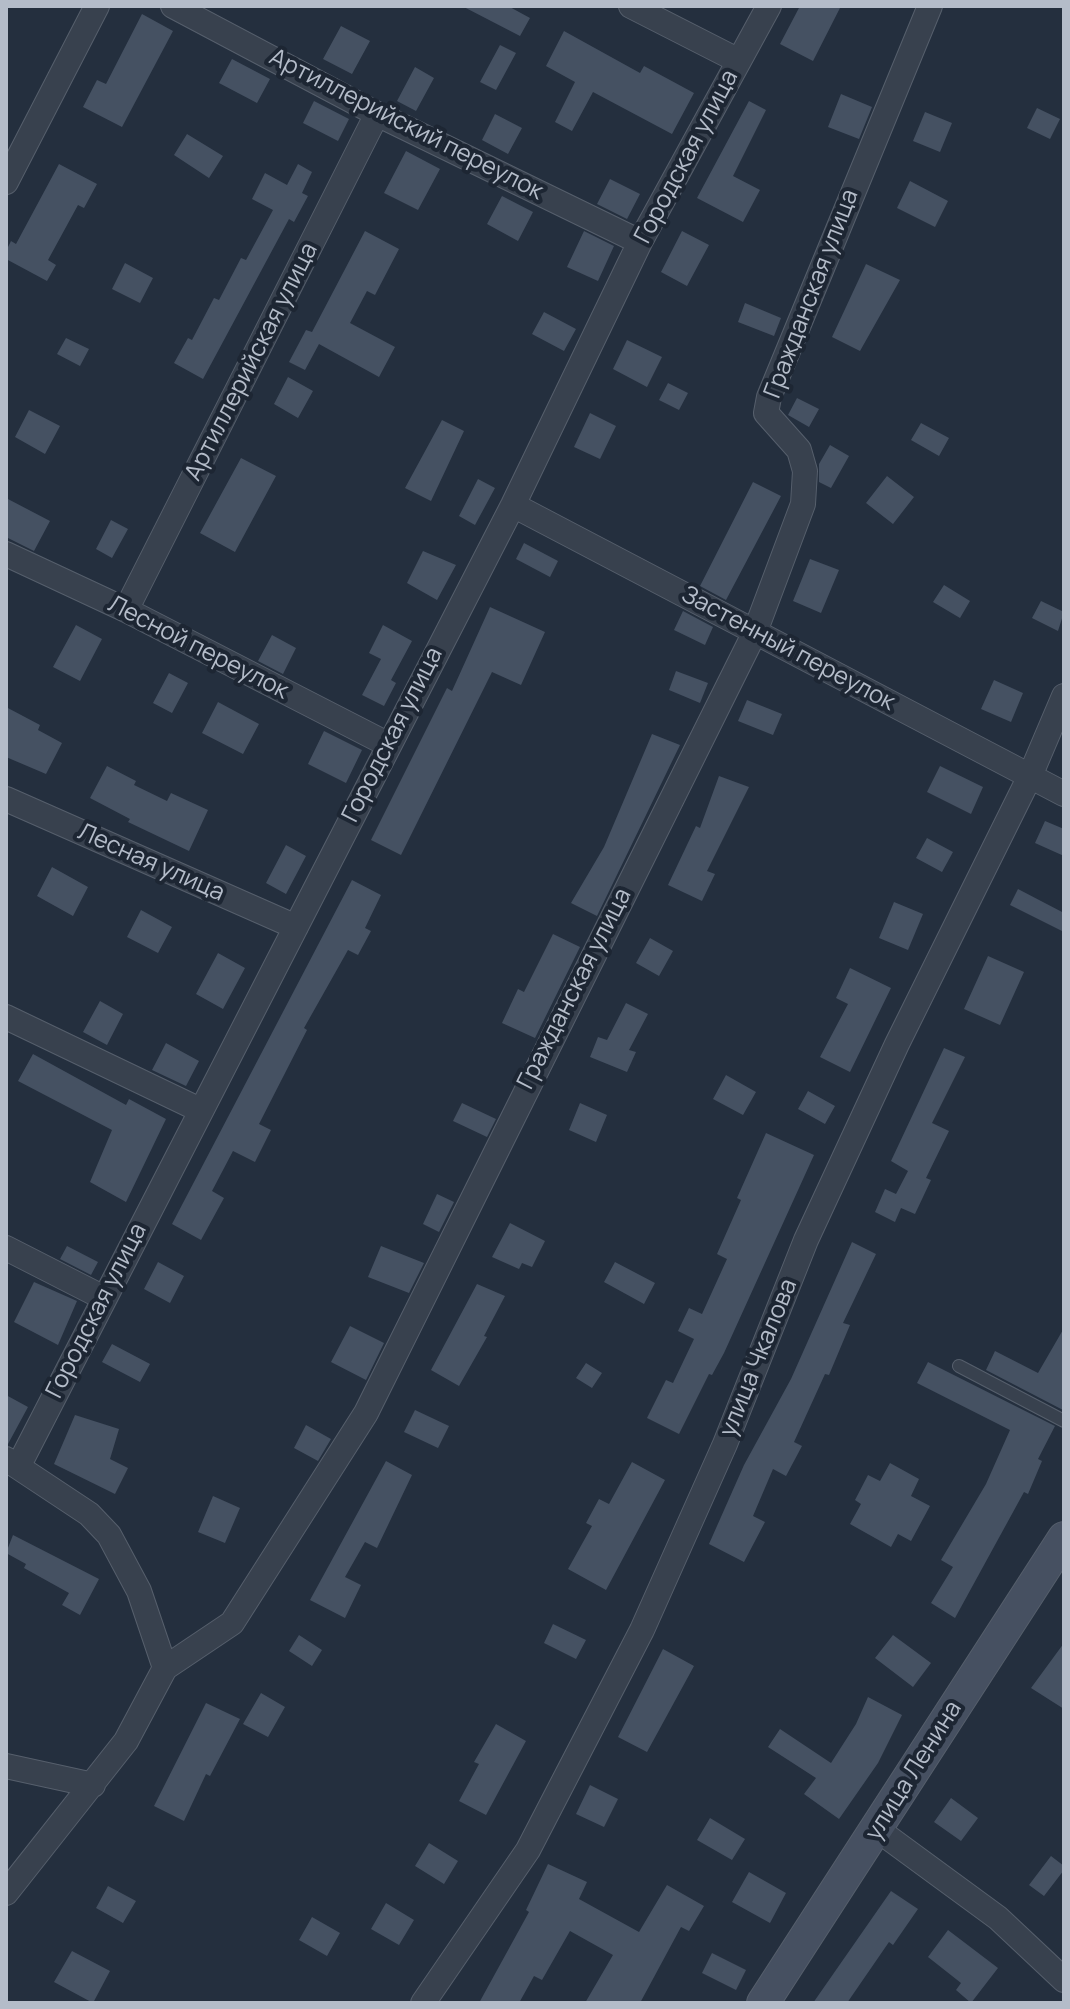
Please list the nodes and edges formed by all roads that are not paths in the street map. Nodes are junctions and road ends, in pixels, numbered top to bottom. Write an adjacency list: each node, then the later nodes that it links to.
1 (97, 6): 8 (street)
2 (173, 6): 7 (street, Артиллерийский переулок)
3 (631, 6): 6 (street)
4 (769, 6): 6 (street, Городская улица)
5 (930, 6): 13 (street, Гражданская улица)
6 (739, 61): 9 (street, Городская улица)
7 (377, 114): 9 (street, Артиллерийский переулок); 12 (street, Артиллерийская улица)
8 (6, 182)
9 (640, 242): 10 (street, Городская улица)
10 (513, 505): 13 (street, Застенный переулок); 15 (street, Городская улица)
11 (6, 554): 12 (street, Лесной переулок)
12 (126, 610): 15 (street, Лесной переулок)
13 (755, 632): 16 (street, Застенный переулок); 28 (street, Гражданская улица)
14 (1064, 696): 16 (street, улица Чкалова)
15 (389, 745): 19 (street, Городская улица)
16 (1030, 776): 17 (street, Застенный переулок); 34 (street, улица Чкалова)
17 (1064, 794)
18 (6, 799): 19 (street, Лесная улица)
19 (296, 927): 21 (street, Городская улица)
20 (6, 1017): 21 (street)
21 (200, 1110): 23 (street, Городская улица)
22 (6, 1248): 23 (street)
23 (104, 1298): 26 (street, Городская улица)
24 (959, 1366): 25 (lane)
25 (1064, 1421)
26 (13, 1462): 28 (street)
27 (1064, 1538): 31 (main road, улица Ленина)
28 (165, 1668): 30 (street, Гражданская улица)
29 (6, 1766): 30 (street)
30 (93, 1785): 32 (street, Гражданская улица)
31 (878, 1830): 33 (street); 35 (main road, улица Ленина)
32 (6, 1893)
33 (1064, 1980)
34 (423, 2003)
35 (763, 2003)

